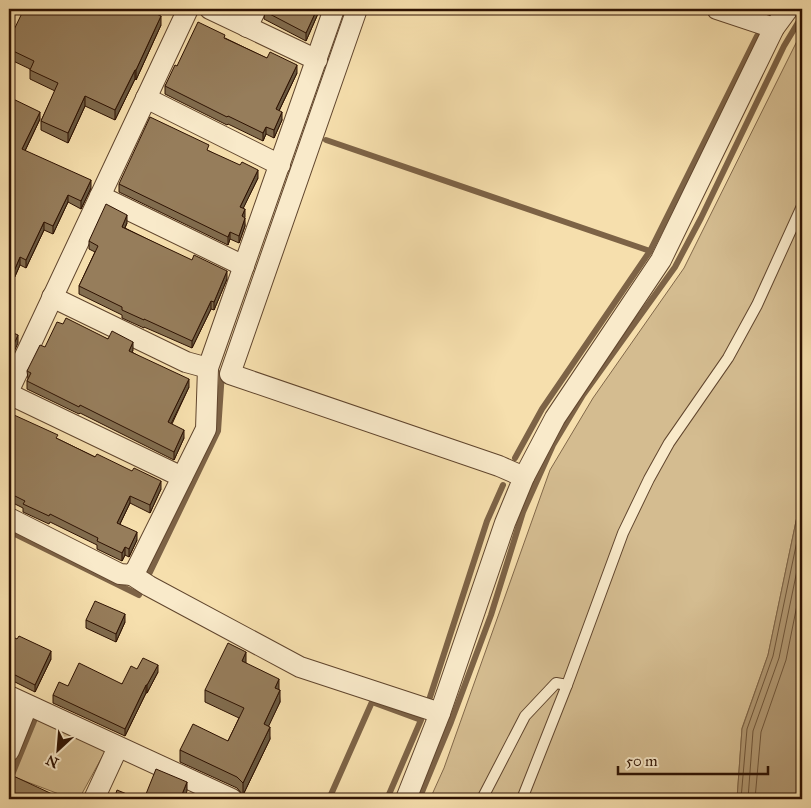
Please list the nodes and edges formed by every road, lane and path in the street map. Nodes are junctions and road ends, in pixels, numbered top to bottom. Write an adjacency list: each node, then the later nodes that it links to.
1 (188, 9): 11 (street)
2 (210, 9): 8 (street)
3 (256, 9): 8 (street)
4 (334, 9): 10 (street)
5 (357, 9): 21 (street)
6 (717, 9): 9 (street)
7 (788, 9): 9 (street)
8 (248, 27): 10 (street)
9 (774, 28): 21 (street)
10 (317, 60): 12 (street)
11 (146, 98): 12 (street); 13 (street)
12 (280, 165): 15 (street)
13 (100, 196): 15 (street); 16 (street)
14 (802, 206): 24 (lane)
15 (244, 266): 17 (street)
16 (52, 297): 17 (street); 18 (street)
17 (208, 368): 20 (street)
18 (9, 390)
19 (9, 394): 20 (street)
20 (182, 477): 23 (street)
21 (524, 477): 27 (street)
22 (9, 518): 23 (street)
23 (132, 575): 27 (street)
24 (567, 684): 33 (lane); 34 (lane)
25 (9, 696): 26 (street)
26 (27, 706): 28 (street); 29 (street)
27 (440, 713): 32 (street)
28 (118, 747): 30 (street); 31 (street)
29 (9, 752)
30 (94, 799)
31 (232, 799)
32 (406, 799)
33 (482, 799)
34 (522, 799)

